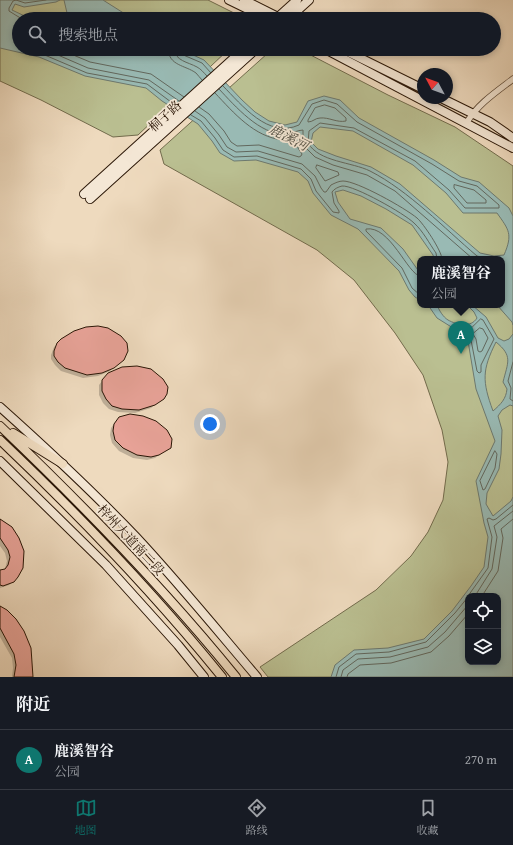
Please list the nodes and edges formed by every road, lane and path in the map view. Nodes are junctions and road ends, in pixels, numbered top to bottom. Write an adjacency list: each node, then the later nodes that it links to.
1 (229, 0): 5 (main road)
2 (244, 0): 6 (main road)
3 (297, 0): 7 (main road)
4 (309, 0): 8 (main road)
5 (254, 12)
6 (267, 12)
7 (285, 12)
8 (296, 12)
9 (236, 56): 10 (main road, 桐子路)
10 (248, 56)
11 (339, 56): 17 (main road)
12 (356, 56): 14 (main road)
13 (513, 79): 16 (street)
14 (417, 86)
15 (452, 104): 16 (main road)
16 (472, 114): 17 (street); 18 (main road)
17 (467, 122): 19 (main road)
18 (513, 138)
19 (513, 148)
20 (0, 407): 24 (main road)
21 (0, 425): 24 (main road); 27 (main road, 梓州大道南二段)
22 (0, 440): 26 (main road, 梓州大道南二段)
23 (0, 461): 25 (main road)
24 (63, 464): 28 (main road)
25 (204, 677)
26 (222, 677)
27 (236, 677)
28 (257, 677)

